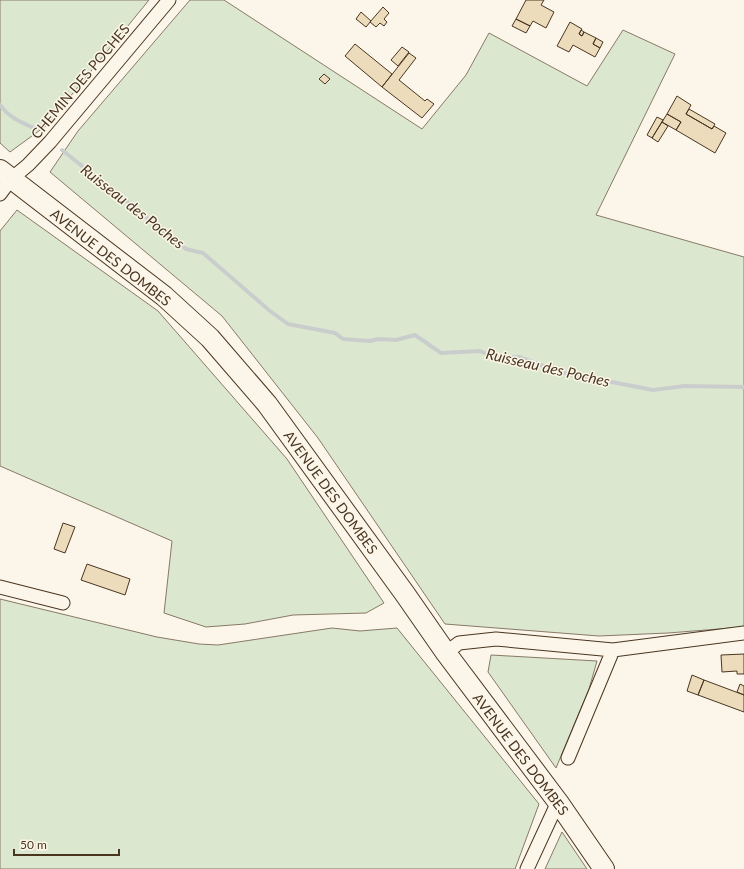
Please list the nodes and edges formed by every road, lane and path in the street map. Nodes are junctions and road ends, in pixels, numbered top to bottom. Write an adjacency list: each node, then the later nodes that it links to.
1 (169, 0): 2 (street, CHEMIN DES POCHES)
2 (4, 181): 7 (main road, AVENUE DES DOMBES)
3 (0, 587): 4 (street)
4 (63, 603)
5 (744, 633): 6 (street)
6 (613, 650): 7 (street); 8 (street)
7 (446, 653): 9 (main road, AVENUE DES DOMBES)
8 (568, 758)
9 (558, 802): 10 (street); 11 (main road, AVENUE DES DOMBES)
10 (527, 869)
11 (604, 869)

